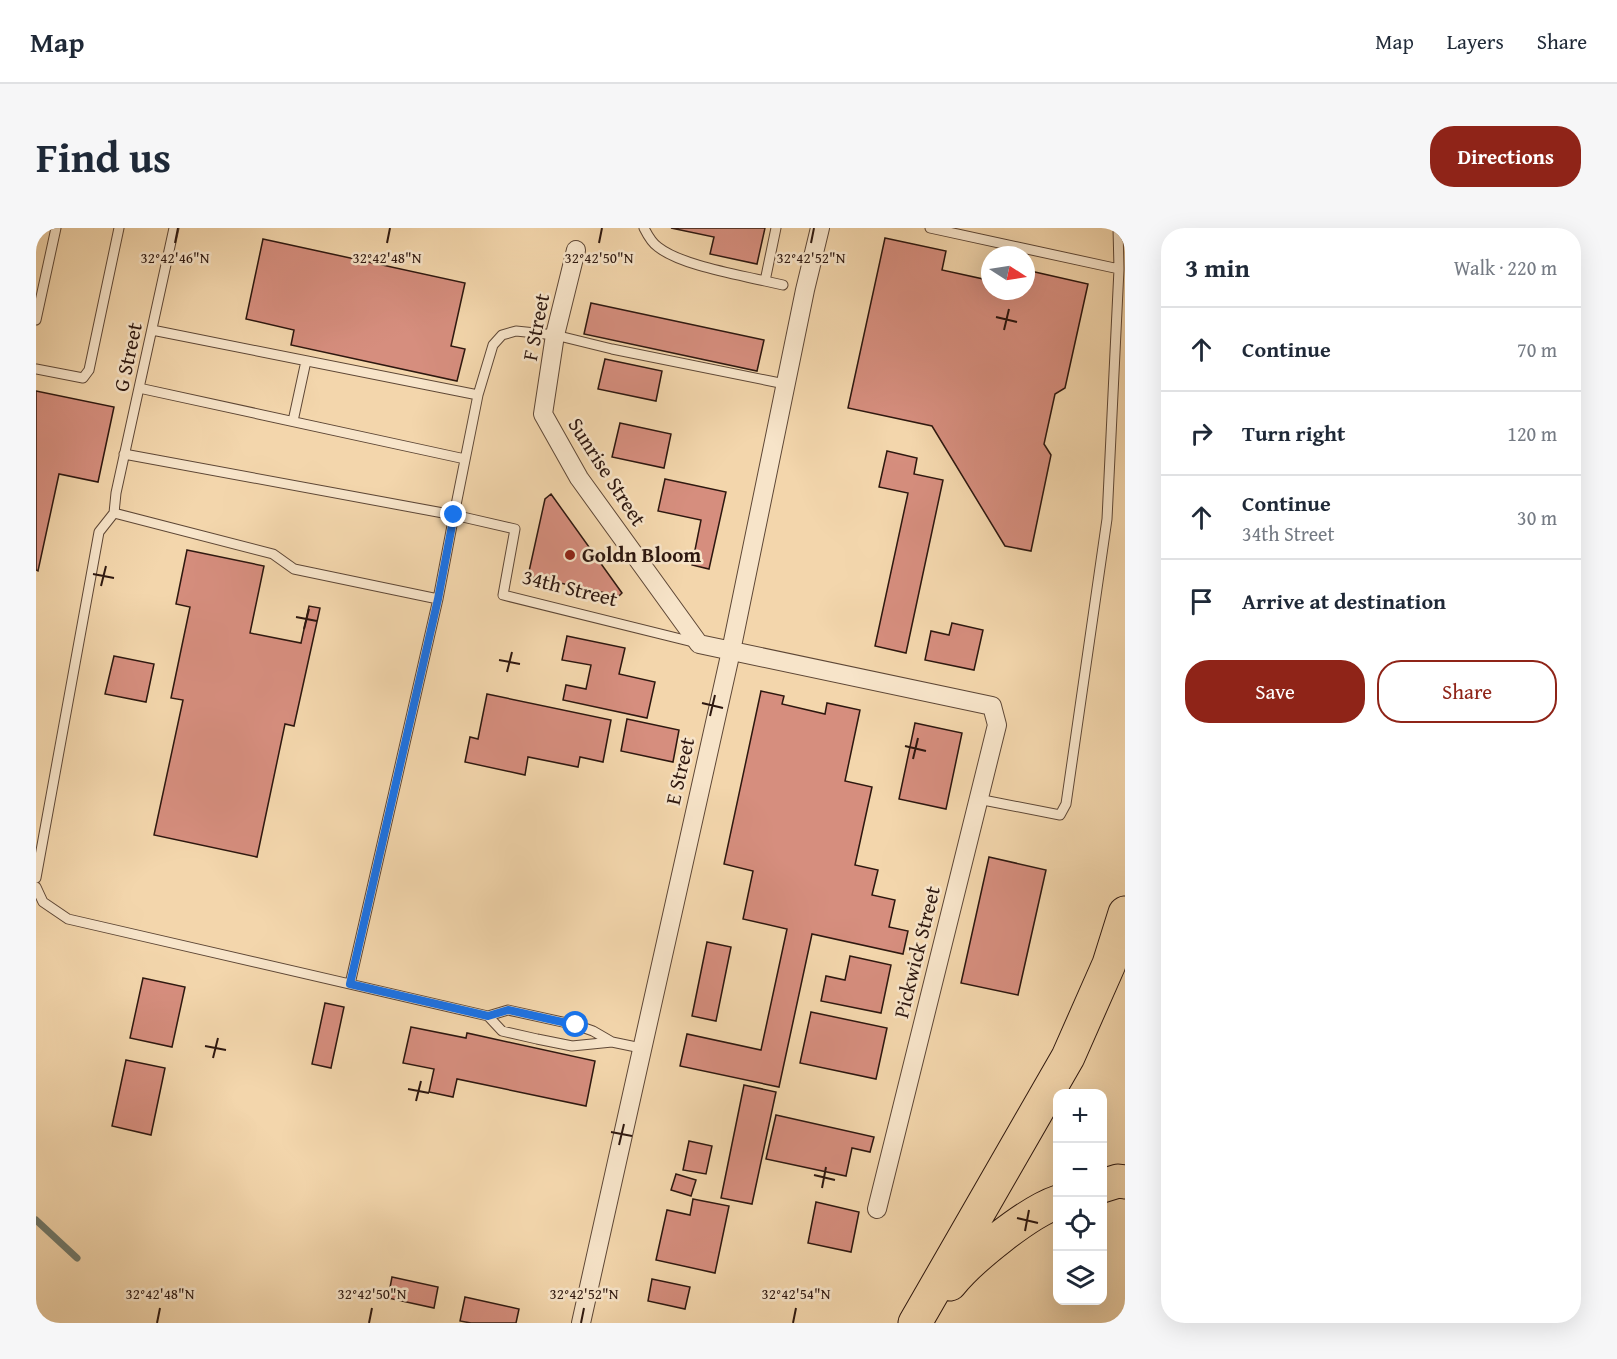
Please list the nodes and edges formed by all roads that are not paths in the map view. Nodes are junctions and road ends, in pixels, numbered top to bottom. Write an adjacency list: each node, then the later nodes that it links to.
1 (56, 228): 13 (lane)
2 (119, 228): 17 (lane)
3 (174, 228): 14 (lane, G Street)
4 (644, 228): 11 (lane)
5 (776, 228): 11 (lane)
6 (820, 228): 18 (street, E Street)
7 (930, 228): 10 (lane)
8 (1118, 228): 10 (lane)
9 (576, 250): 15 (street, F Street)
10 (1119, 269): 30 (lane)
11 (765, 281): 12 (lane)
12 (783, 285)
13 (36, 320)
14 (152, 330): 16 (lane); 19 (lane, G Street)
15 (555, 335): 18 (lane); 20 (lane); 21 (street, F Street)
16 (306, 361): 20 (lane); 22 (lane)
17 (36, 369)
18 (785, 384): 29 (street, E Street)
19 (139, 388): 22 (lane); 23 (lane, G Street)
20 (477, 395): 24 (lane)
21 (543, 414): 28 (street, Sunrise Street)
22 (293, 421): 24 (lane)
23 (124, 454): 25 (lane, G Street); 26 (lane)
24 (465, 459): 26 (lane)
25 (114, 513): 27 (lane); 31 (lane)
26 (454, 515): 27 (lane); 28 (lane, 34th Street)
27 (438, 599): 34 (lane)
28 (699, 644): 29 (street)
29 (731, 651): 30 (street, Pickwick Street); 37 (street, E Street)
30 (978, 799): 39 (street, Pickwick Street)
31 (36, 878)
32 (36, 887): 34 (lane)
33 (1125, 913): 41 (highway)
34 (350, 984): 35 (lane)
35 (488, 1016): 36 (lane); 36 (lane)
36 (612, 1042): 37 (lane)
37 (641, 1048): 40 (street, E Street)
38 (1053, 1205): 42 (highway)
39 (877, 1209)
40 (585, 1322)
41 (915, 1323)
42 (921, 1323)

